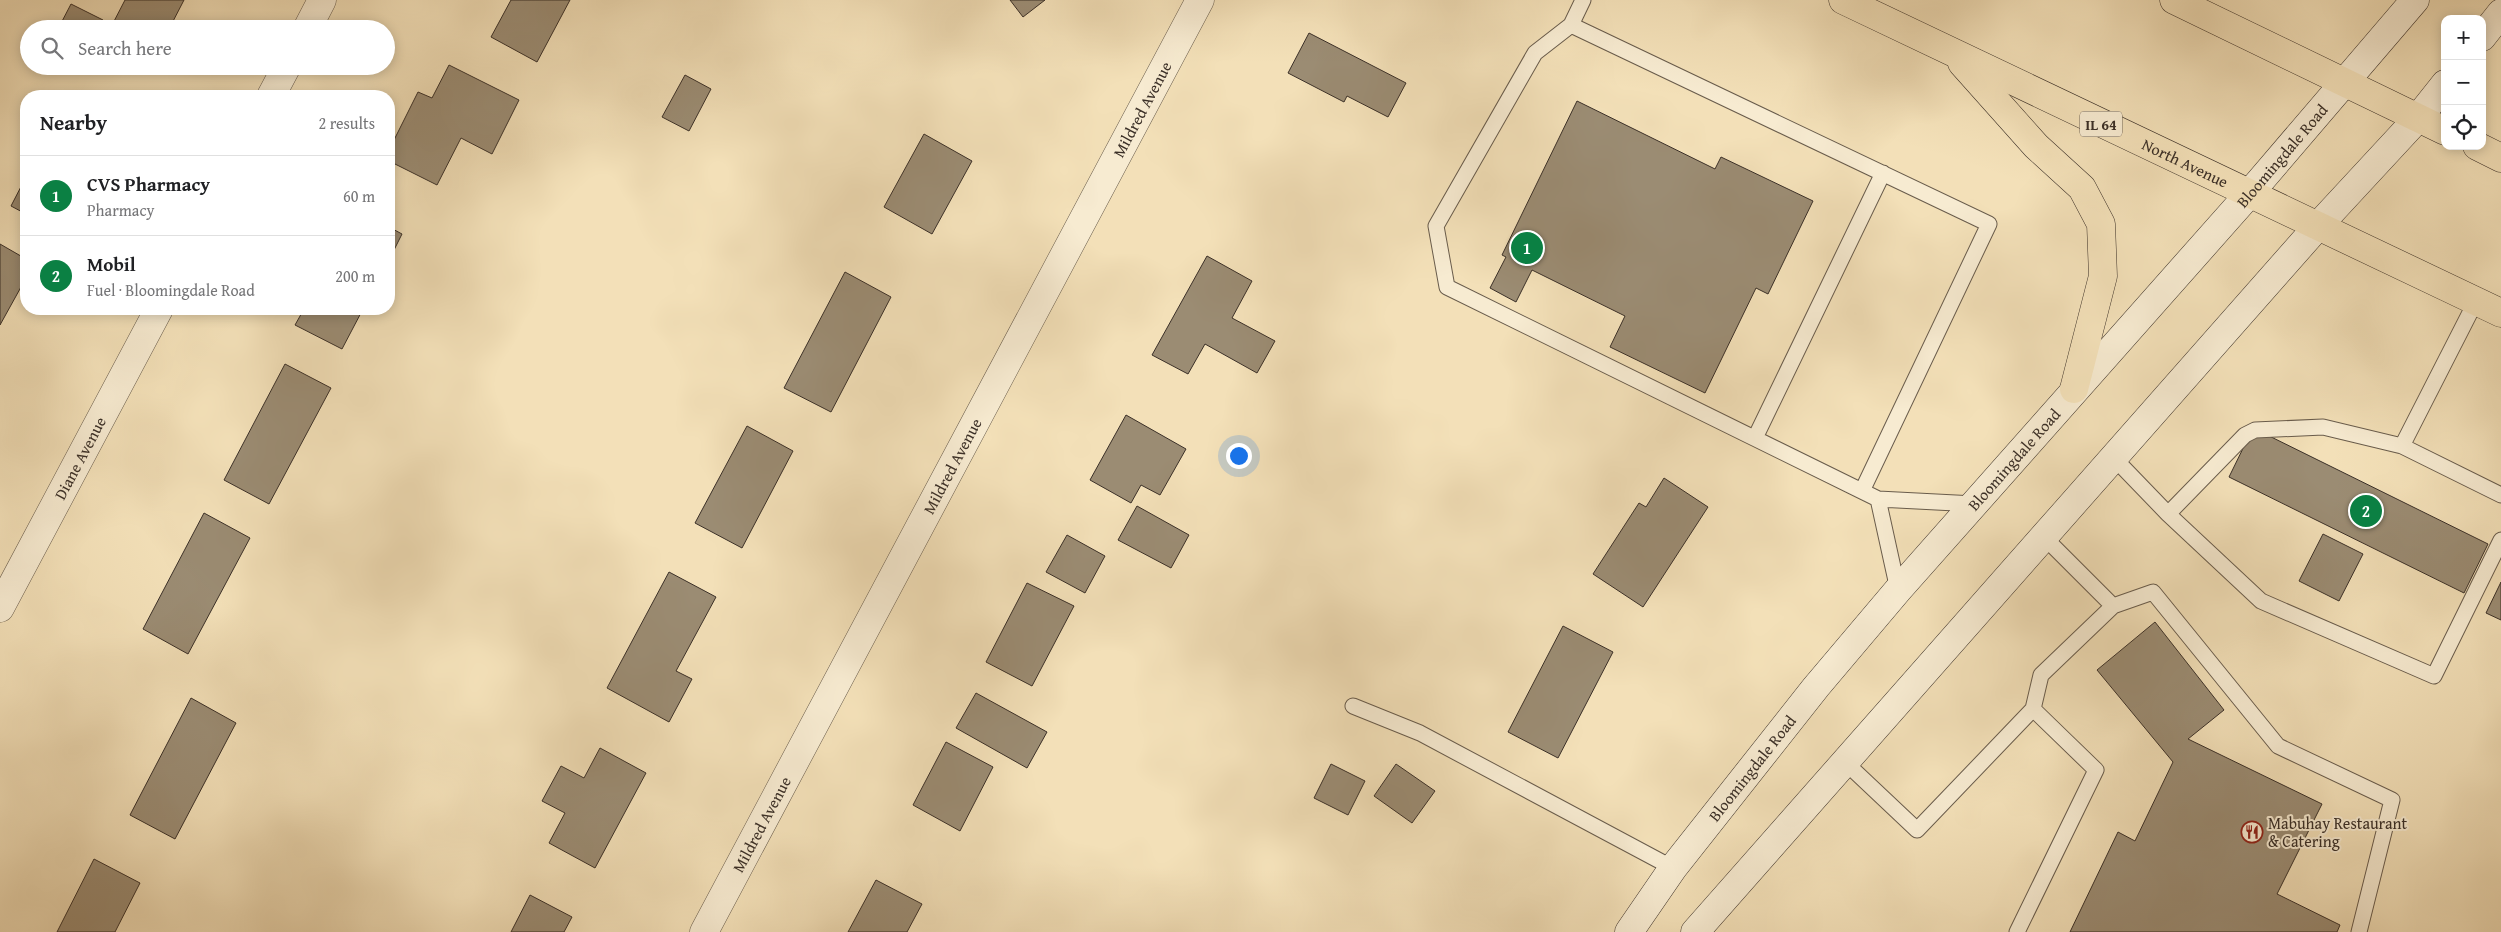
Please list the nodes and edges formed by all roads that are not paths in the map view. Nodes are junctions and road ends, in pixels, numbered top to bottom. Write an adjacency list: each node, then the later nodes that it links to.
1 (322, 0): 8 (main road)
2 (1200, 0): 44 (main road, Mildred Avenue)
3 (1583, 0): 9 (lane)
4 (1842, 0): 11 (main road, North Avenue / IL 64)
5 (2174, 0): 13 (main road)
6 (2415, 0): 13 (main road, Bloomingdale Road)
7 (2501, 13): 10 (main road)
8 (312, 20)
9 (1571, 24): 20 (lane); 27 (lane)
10 (2486, 32)
11 (1953, 53): 21 (main road, North Avenue / IL 64); 26 (main road)
12 (282, 75): 15 (main road)
13 (2343, 82): 16 (main road); 21 (main road, Bloomingdale Road)
14 (2441, 89): 16 (main road)
15 (274, 90)
16 (2418, 118): 17 (main road); 22 (main road)
17 (2441, 129)
18 (2485, 150): 19 (main road)
19 (2501, 158)
20 (1883, 173): 27 (lane); 30 (lane)
21 (2249, 194): 22 (main road, North Avenue / IL 64); 26 (main road, Bloomingdale Road)
22 (2317, 227): 23 (main road, North Avenue / IL 64); 29 (main road)
23 (2476, 301): 24 (main road, North Avenue / IL 64); 28 (lane)
24 (2501, 313)
25 (156, 315): 39 (main road, Diane Avenue)
26 (2074, 389): 33 (main road, Bloomingdale Road)
27 (1755, 438): 30 (lane)
28 (2402, 446): 31 (lane); 34 (lane)
29 (2113, 457): 34 (lane); 35 (main road)
30 (1862, 491): 32 (lane)
31 (2501, 495)
32 (1878, 499): 33 (lane); 37 (lane)
33 (1975, 504): 37 (main road, Bloomingdale Road)
34 (2168, 514): 36 (lane)
35 (2043, 536): 38 (lane); 42 (main road)
36 (2501, 540)
37 (1898, 590): 43 (main road, Bloomingdale Road)
38 (2113, 606): 41 (lane); 48 (lane)
39 (0, 608)
40 (1353, 706): 43 (lane)
41 (2033, 709): 42 (lane); 47 (lane)
42 (1845, 762): 46 (main road)
43 (1673, 868): 45 (main road, Bloomingdale Road)
44 (704, 932)
45 (1628, 932)
46 (1695, 932)
47 (2016, 932)
48 (2359, 932)

